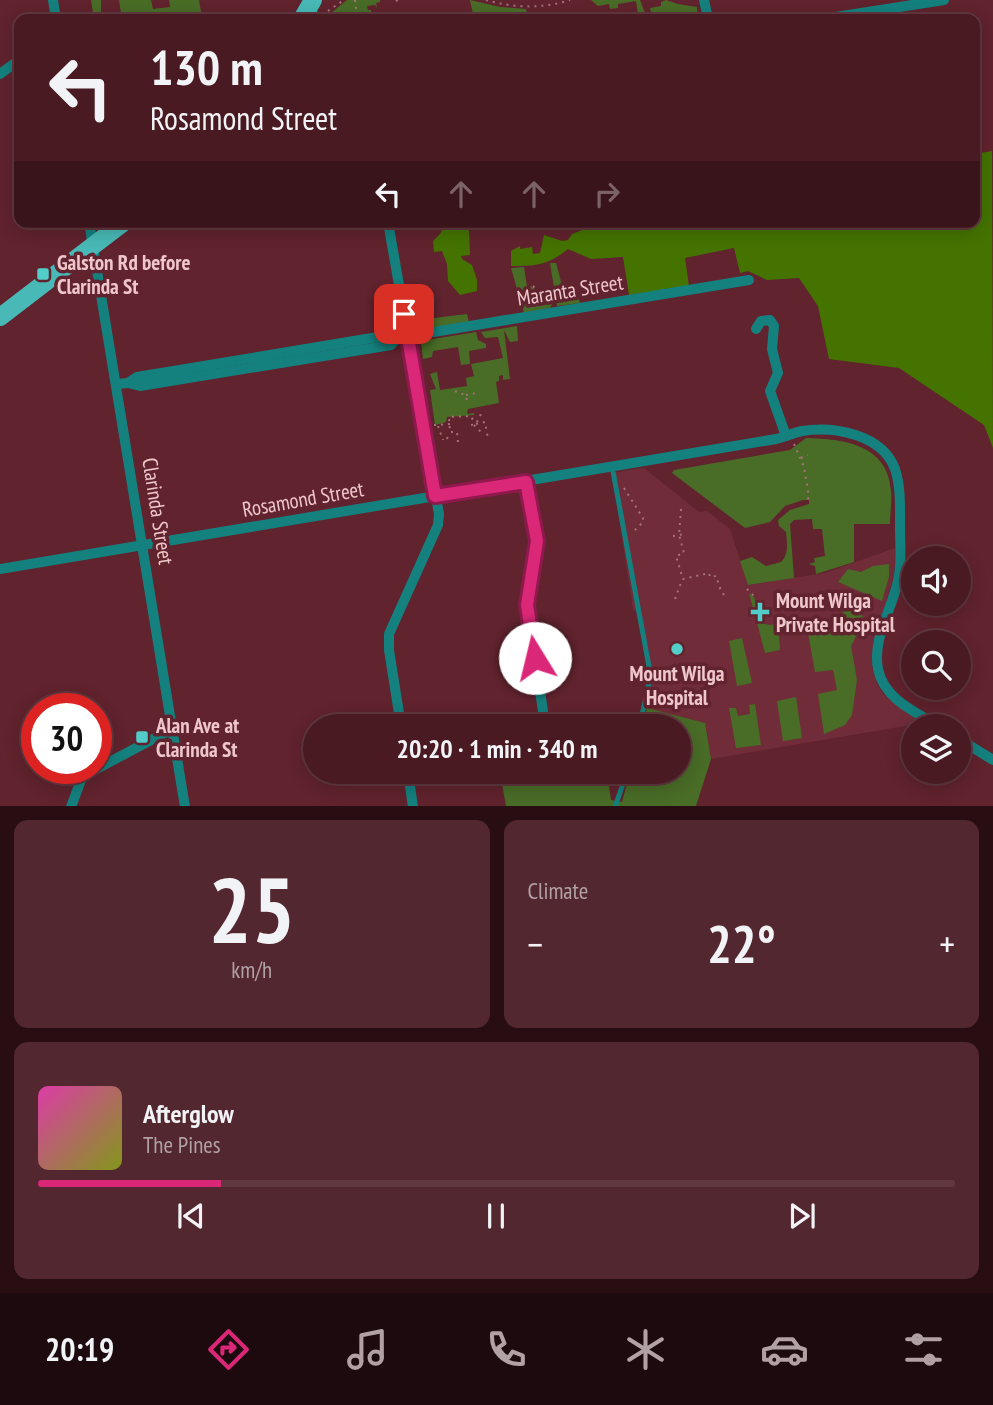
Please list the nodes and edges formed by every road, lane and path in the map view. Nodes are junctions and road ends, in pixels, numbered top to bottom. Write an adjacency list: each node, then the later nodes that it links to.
1 (344, 0): 7 (path)
2 (396, 0): 6 (path)
3 (486, 0): 4 (path)
4 (570, 0)
5 (944, 0): 8 (street)
6 (400, 3)
7 (317, 9)
8 (854, 14)
9 (90, 228): 12 (street, Clarinda Street)
10 (116, 228): 12 (main road)
11 (389, 228): 20 (street)
12 (93, 246): 18 (main road); 21 (street, Clarinda Street)
13 (617, 275): 16 (path)
14 (749, 280): 20 (street, Maranta Street)
15 (533, 286): 17 (path)
16 (624, 293)
17 (552, 296)
18 (0, 317)
19 (756, 329): 32 (street)
20 (402, 337): 21 (street, Maranta Street); 39 (street)
21 (123, 384): 46 (street, Clarinda Street)
22 (455, 391): 24 (path)
23 (476, 393): 24 (path)
24 (465, 395): 25 (path)
25 (467, 400)
26 (487, 413): 28 (path)
27 (450, 424): 28 (path); 29 (path); 29 (path)
28 (474, 424): 30 (path); 31 (path)
29 (450, 432): 33 (path)
30 (481, 432)
31 (488, 439)
32 (790, 440): 35 (path); 36 (street, Rosamond Street); 56 (street, Rosamond Street)
33 (458, 442)
34 (808, 455): 35 (path)
35 (800, 458): 40 (path)
36 (612, 466): 37 (street, Rosamond Street); 42 (lane)
37 (526, 482): 39 (street, Rosamond Street); 53 (street)
38 (624, 489): 42 (path)
39 (435, 496): 46 (street, Rosamond Street); 54 (street)
40 (806, 502)
41 (681, 509): 44 (path)
42 (624, 533): 55 (lane)
43 (684, 534): 44 (path)
44 (678, 535): 45 (path); 48 (path)
45 (673, 536)
46 (144, 545): 47 (street, Rosamond Street); 57 (street, Clarinda Street)
47 (0, 569)
48 (682, 579): 50 (path); 52 (path)
49 (747, 589): 51 (path)
50 (725, 596)
51 (756, 598)
52 (675, 599)
53 (543, 711)
54 (399, 714)
55 (642, 714)
56 (919, 714)
57 (172, 729): 62 (street); 63 (street, Clarinda Street)
58 (971, 746): 59 (street)
59 (993, 760)
60 (410, 784): 64 (street)
61 (622, 784): 65 (lane)
62 (71, 806)
63 (186, 806)
64 (413, 806)
65 (615, 806)

